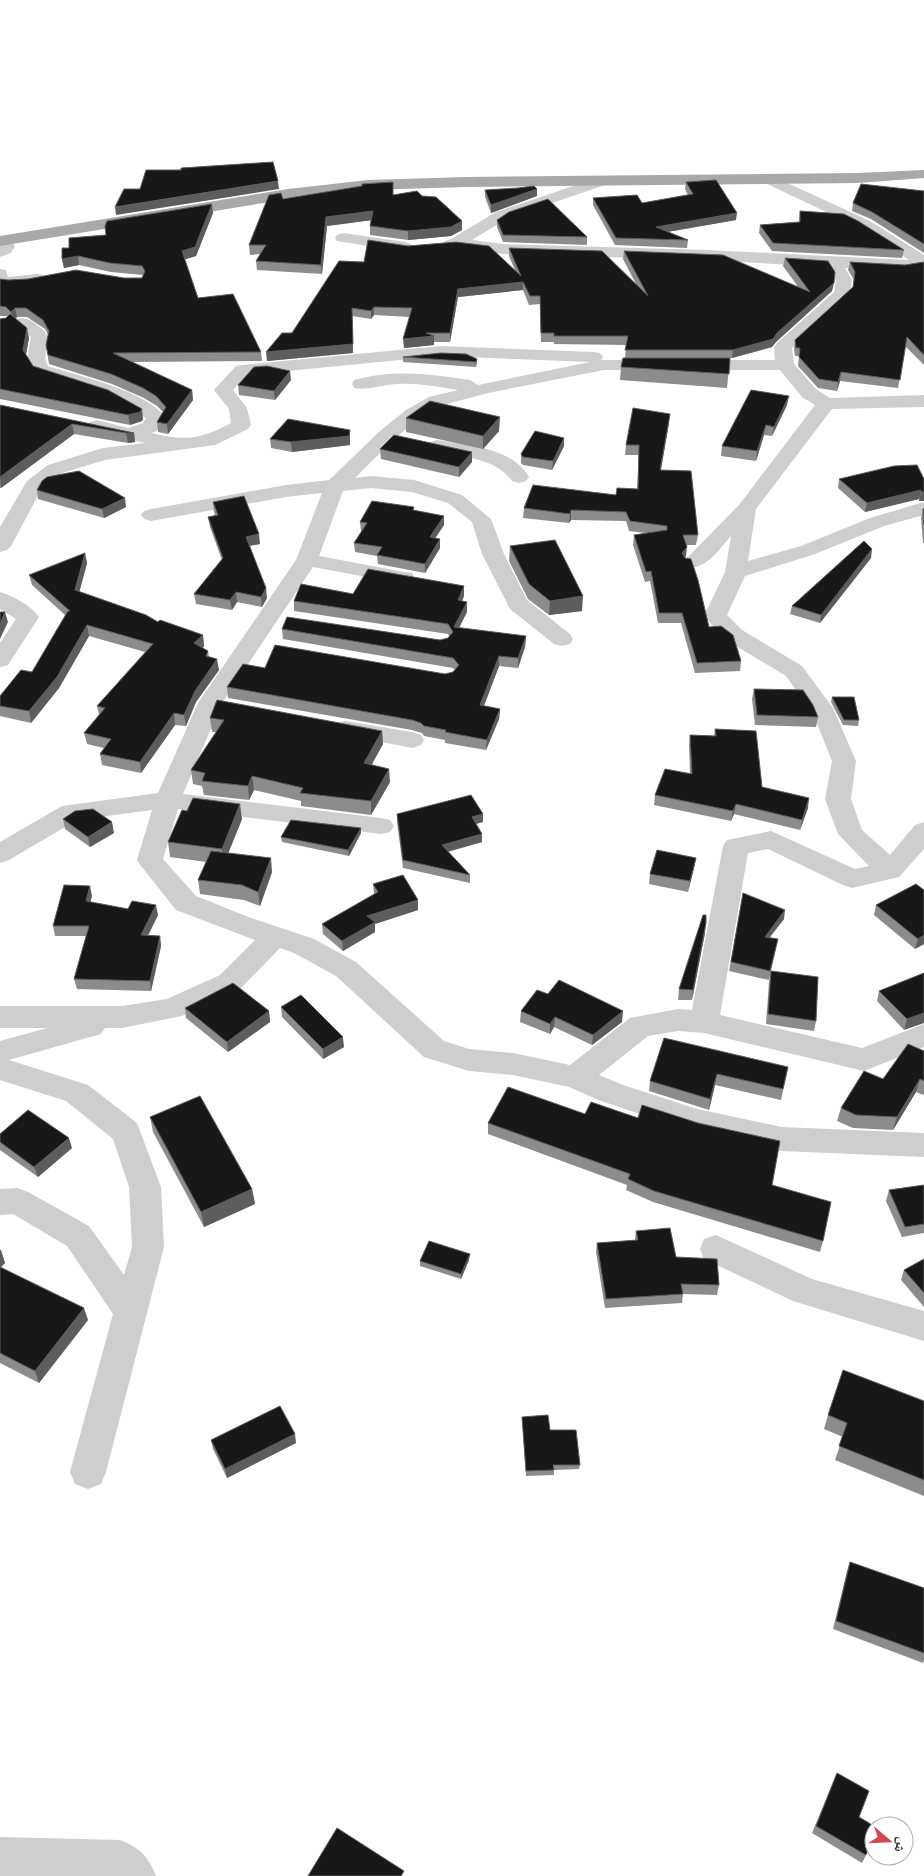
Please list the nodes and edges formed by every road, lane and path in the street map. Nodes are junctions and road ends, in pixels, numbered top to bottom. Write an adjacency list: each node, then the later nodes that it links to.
1 (924, 174): 2 (main road)
2 (770, 180): 3 (main road); 12 (street)
3 (603, 181): 6 (street); 7 (main road)
4 (344, 238): 9 (street)
5 (565, 238): 10 (street)
6 (456, 243): 8 (street); 10 (street)
7 (1, 245)
8 (437, 245)
9 (417, 246)
10 (539, 250): 11 (street)
11 (834, 262): 12 (street); 17 (street)
12 (924, 263)
13 (0, 274): 14 (street)
14 (53, 276)
15 (23, 323): 23 (street)
16 (640, 365): 17 (street); 19 (street); 25 (street)
17 (785, 365): 21 (street)
18 (362, 384): 19 (street)
19 (487, 388): 24 (street)
20 (924, 401): 21 (street)
21 (826, 404): 29 (street)
22 (84, 423): 23 (street)
23 (131, 433): 25 (street)
24 (387, 435): 26 (street); 27 (street)
25 (177, 445): 31 (street)
26 (519, 477)
27 (335, 486): 30 (street); 32 (street); 37 (street)
28 (924, 508): 34 (street)
29 (746, 509): 33 (street); 34 (street)
30 (151, 515)
31 (0, 546)
32 (307, 560): 35 (street); 41 (street)
33 (694, 562)
34 (736, 572): 45 (street)
35 (423, 581)
36 (0, 599): 38 (street)
37 (562, 639)
38 (0, 660)
39 (326, 724): 40 (street)
40 (412, 740)
41 (168, 800): 42 (street); 44 (street); 46 (street)
42 (381, 826)
43 (924, 831): 45 (street)
44 (0, 854)
45 (890, 870): 49 (street)
46 (275, 937): 48 (street); 53 (street)
47 (0, 1017): 48 (street)
48 (122, 1017): 51 (street)
49 (704, 1022): 50 (street); 53 (street)
50 (924, 1035)
51 (0, 1052)
52 (0, 1069): 57 (street)
53 (575, 1077): 54 (street)
54 (924, 1145)
55 (0, 1202): 57 (street)
56 (716, 1249): 58 (street)
57 (130, 1312): 59 (street)
58 (924, 1326)
59 (88, 1472)
60 (0, 1858): 61 (street)
61 (135, 1876)

